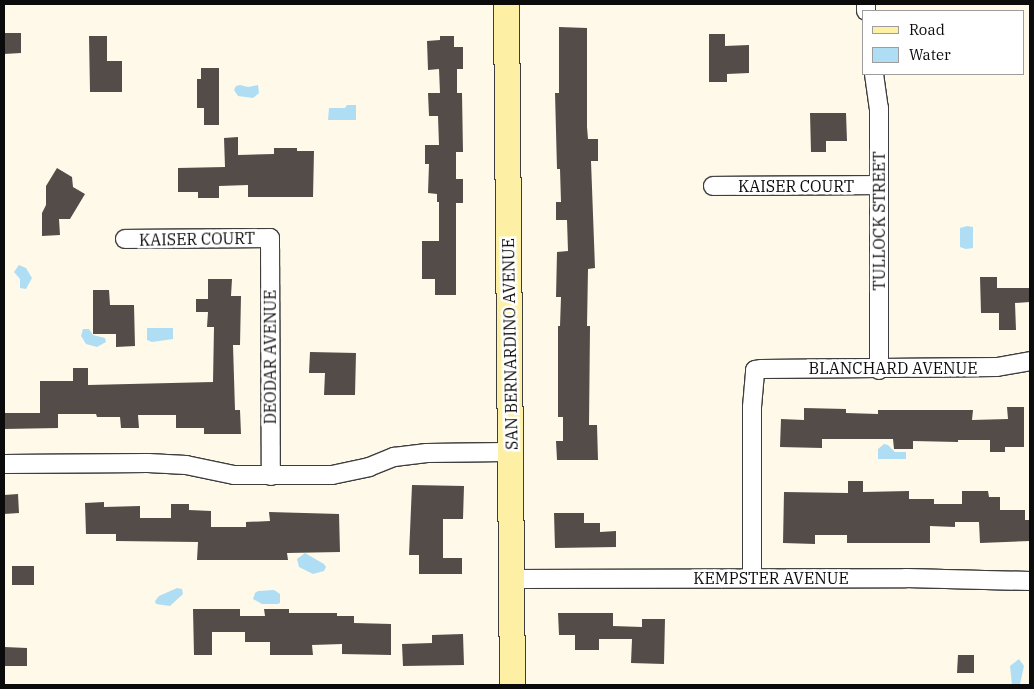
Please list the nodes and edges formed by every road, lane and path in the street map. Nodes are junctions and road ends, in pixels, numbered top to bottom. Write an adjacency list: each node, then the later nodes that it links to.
1 (506, 4): 9 (main road, SAN BERNARDINO AVENUE)
2 (874, 75): 3 (street, TULLOCK STREET)
3 (879, 185): 4 (street, KAISER COURT); 8 (street, TULLOCK STREET)
4 (713, 186)
5 (270, 238): 6 (street, KAISER COURT); 11 (street, DEODAR AVENUE)
6 (125, 240)
7 (1030, 362): 8 (street, BLANCHARD AVENUE)
8 (879, 370): 12 (street, BLANCHARD AVENUE)
9 (511, 452): 11 (street); 13 (main road, SAN BERNARDINO AVENUE)
10 (4, 464): 11 (street)
11 (271, 476)
12 (752, 577): 13 (street, KEMPSTER AVENUE); 14 (street, KEMPSTER AVENUE)
13 (512, 579): 15 (main road, SAN BERNARDINO AVENUE)
14 (1030, 581)
15 (512, 685)

